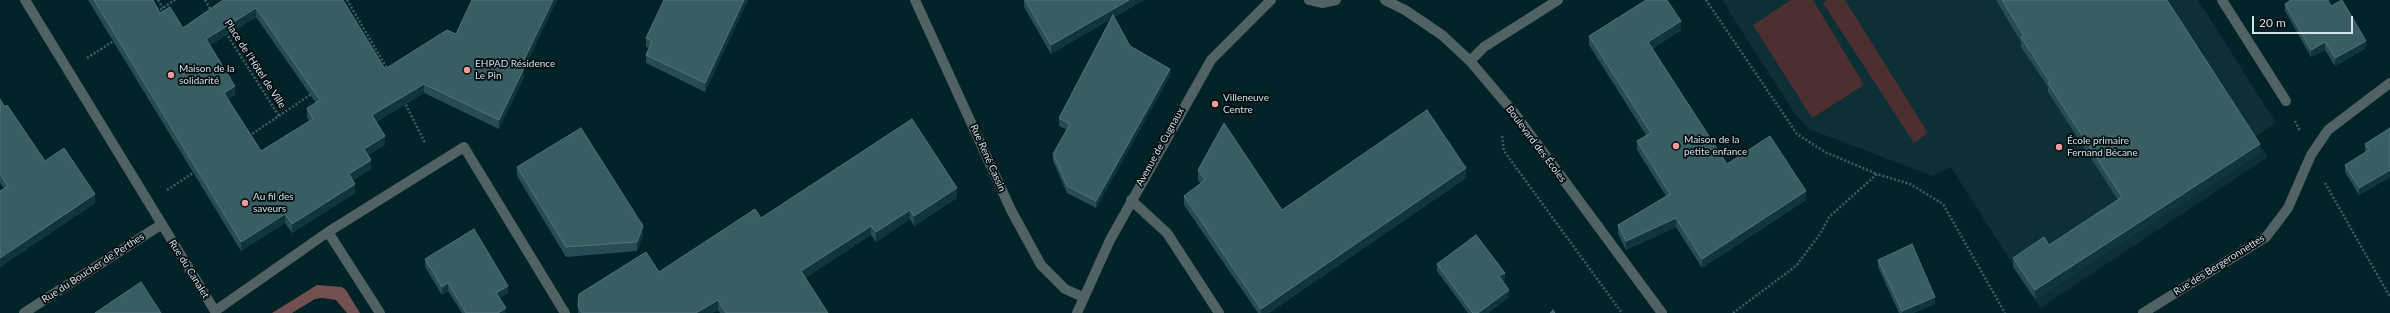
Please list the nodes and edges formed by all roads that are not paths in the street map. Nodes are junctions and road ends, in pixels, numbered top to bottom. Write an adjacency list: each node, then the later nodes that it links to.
1 (26, 0): 13 (street, Rue du Canalet)
2 (915, 0): 15 (street, Rue René Cassin)
3 (1271, 0): 12 (street, Avenue de Cugnaux)
4 (1309, 0): 5 (street)
5 (1336, 0)
6 (1385, 0): 9 (street, Boulevard des Écoles)
7 (1558, 0): 9 (street)
8 (2222, 0): 11 (street)
9 (1470, 60): 21 (street, Boulevard des Écoles)
10 (2390, 83): 22 (street, Rue des Bergeronnettes)
11 (2286, 101)
12 (1131, 200): 15 (street, Avenue de Cugnaux); 20 (street)
13 (162, 224): 14 (street, Rue du Canalet); 16 (street, Rue du Boucher de Perthes)
14 (328, 232): 17 (street); 18 (street, Rue du Canalet)
15 (1083, 297): 19 (street, Avenue de Cugnaux)
16 (24, 313)
17 (380, 313)
18 (565, 313)
19 (1077, 313)
20 (1219, 313)
21 (1662, 313)
22 (2143, 313)

